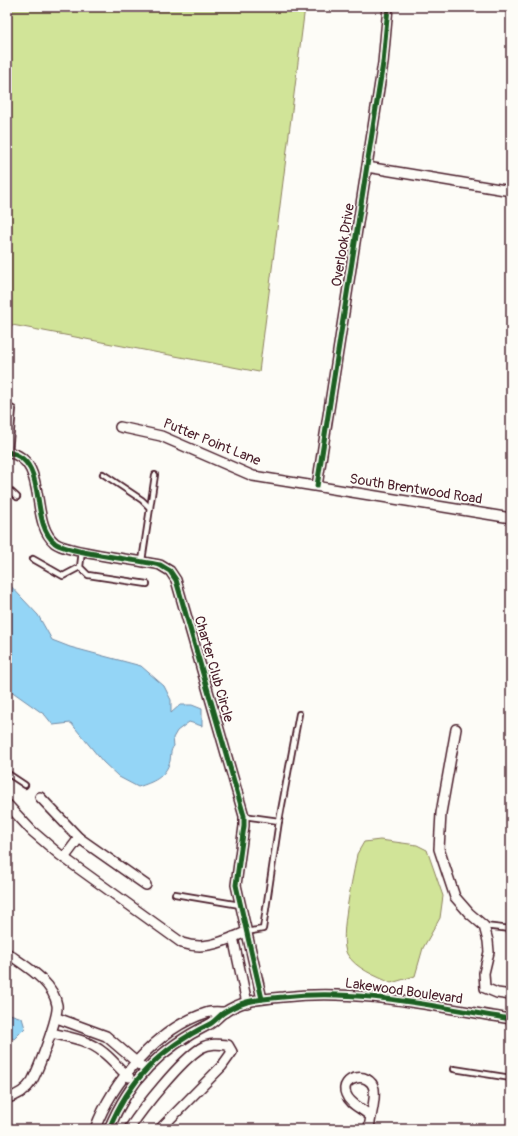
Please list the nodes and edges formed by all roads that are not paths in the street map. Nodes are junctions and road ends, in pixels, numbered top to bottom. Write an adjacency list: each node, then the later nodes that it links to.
1 (388, 7): 2 (street, Overlook Drive)
2 (367, 167): 3 (street); 9 (street, Overlook Drive)
3 (511, 191)
4 (7, 406): 6 (lane)
5 (120, 427): 9 (street, Putter Point Lane)
6 (8, 452): 14 (street, Charter Club Circle)
7 (103, 474): 12 (lane)
8 (155, 474): 12 (lane)
9 (317, 486): 13 (street, South Brentwood Road)
10 (7, 488): 11 (lane)
11 (17, 497)
12 (150, 508): 16 (lane)
13 (511, 518)
14 (82, 551): 16 (street, Charter Club Circle); 17 (lane)
15 (33, 559): 17 (lane)
16 (142, 561): 25 (street, Charter Club Circle)
17 (80, 567): 18 (lane)
18 (147, 584)
19 (299, 714): 26 (lane)
20 (456, 728): 32 (street)
21 (7, 772): 22 (lane)
22 (25, 785)
23 (40, 797): 27 (street)
24 (7, 804): 28 (street)
25 (244, 816): 26 (lane); 31 (street, Charter Club Circle)
26 (279, 821): 34 (lane)
27 (79, 838): 28 (street); 29 (street)
28 (64, 858): 35 (street)
29 (146, 885)
30 (175, 894): 31 (lane)
31 (240, 905): 34 (street, Charter Club Circle)
32 (484, 926): 33 (lane); 37 (street)
33 (511, 929)
34 (246, 932): 35 (street); 38 (street, Charter Club Circle)
35 (233, 937): 39 (street)
36 (7, 953): 41 (street)
37 (511, 995)
38 (262, 1000): 39 (street, Lakewood Boulevard); 42 (street, Lakewood Boulevard)
39 (247, 1002): 40 (street, Lakewood Boulevard)
40 (225, 1012): 46 (street, Lakewood Boulevard); 48 (street, Lakewood Boulevard)
41 (57, 1018): 43 (street); 44 (street)
42 (511, 1019)
43 (89, 1028): 45 (street); 46 (street)
44 (51, 1033): 45 (street); 52 (street)
45 (84, 1041): 49 (street)
46 (136, 1062): 48 (street); 49 (street, Lakewood Boulevard)
47 (454, 1069): 50 (lane)
48 (145, 1071): 51 (street, Lakewood Boulevard)
49 (126, 1074): 51 (street); 54 (street, Lakewood Boulevard)
50 (511, 1078)
51 (135, 1082): 55 (street, Lakewood Boulevard)
52 (7, 1098)
53 (370, 1116): 58 (street)
54 (95, 1129)
55 (109, 1129)
56 (129, 1129): 57 (street)
57 (160, 1129)
58 (369, 1129)

